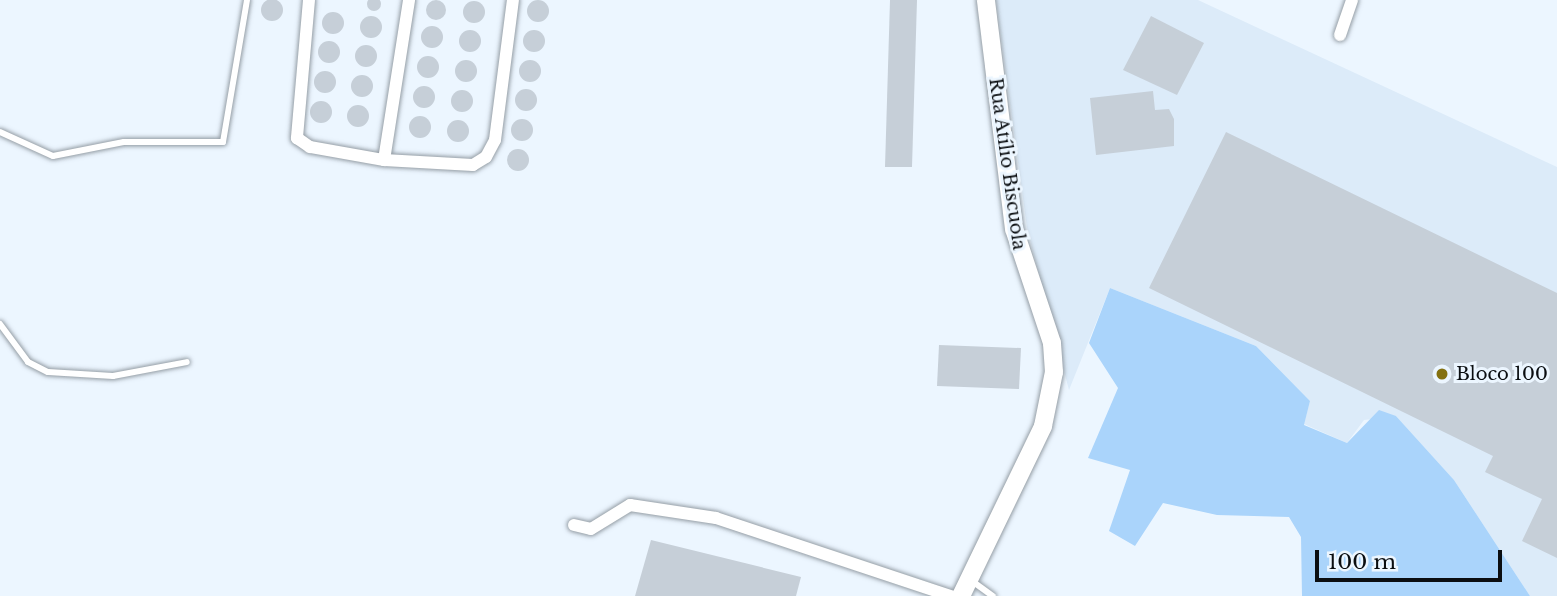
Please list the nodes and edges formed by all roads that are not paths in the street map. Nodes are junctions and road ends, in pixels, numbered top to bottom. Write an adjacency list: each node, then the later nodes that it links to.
1 (247, 0): 8 (lane)
2 (309, 0): 9 (street)
3 (409, 0): 9 (street)
4 (513, 0): 9 (street)
5 (986, 0): 13 (street, Rua Atílio Biscuola)
6 (1352, 0): 7 (street)
7 (1340, 34)
8 (0, 132)
9 (384, 160)
10 (0, 324): 11 (lane)
11 (187, 362)
12 (574, 525): 14 (street)
13 (969, 579): 15 (street, Rua Atílio Biscuola); 16 (lane)
14 (951, 596)
15 (961, 596)
16 (993, 596)

